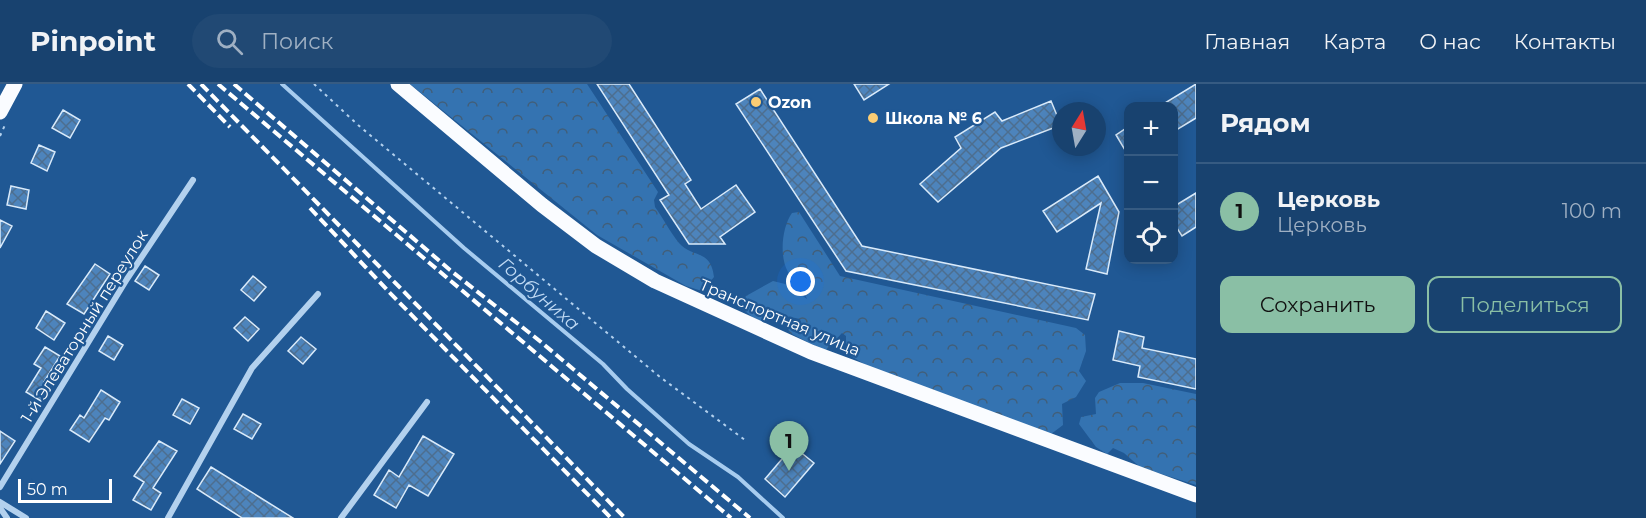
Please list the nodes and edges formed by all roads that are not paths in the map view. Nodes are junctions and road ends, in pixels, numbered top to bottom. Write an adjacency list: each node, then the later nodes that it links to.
1 (15, 84): 3 (main road)
2 (398, 84): 8 (main road, Транспортная улица)
3 (0, 112)
4 (193, 180): 7 (street, 1-й Элеваторный переулок)
5 (318, 294): 13 (street)
6 (427, 402): 14 (street)
7 (0, 487)
8 (1196, 495)
9 (0, 502): 12 (street)
10 (0, 507): 11 (street)
11 (7, 518)
12 (26, 518)
13 (168, 518)
14 (341, 518)

